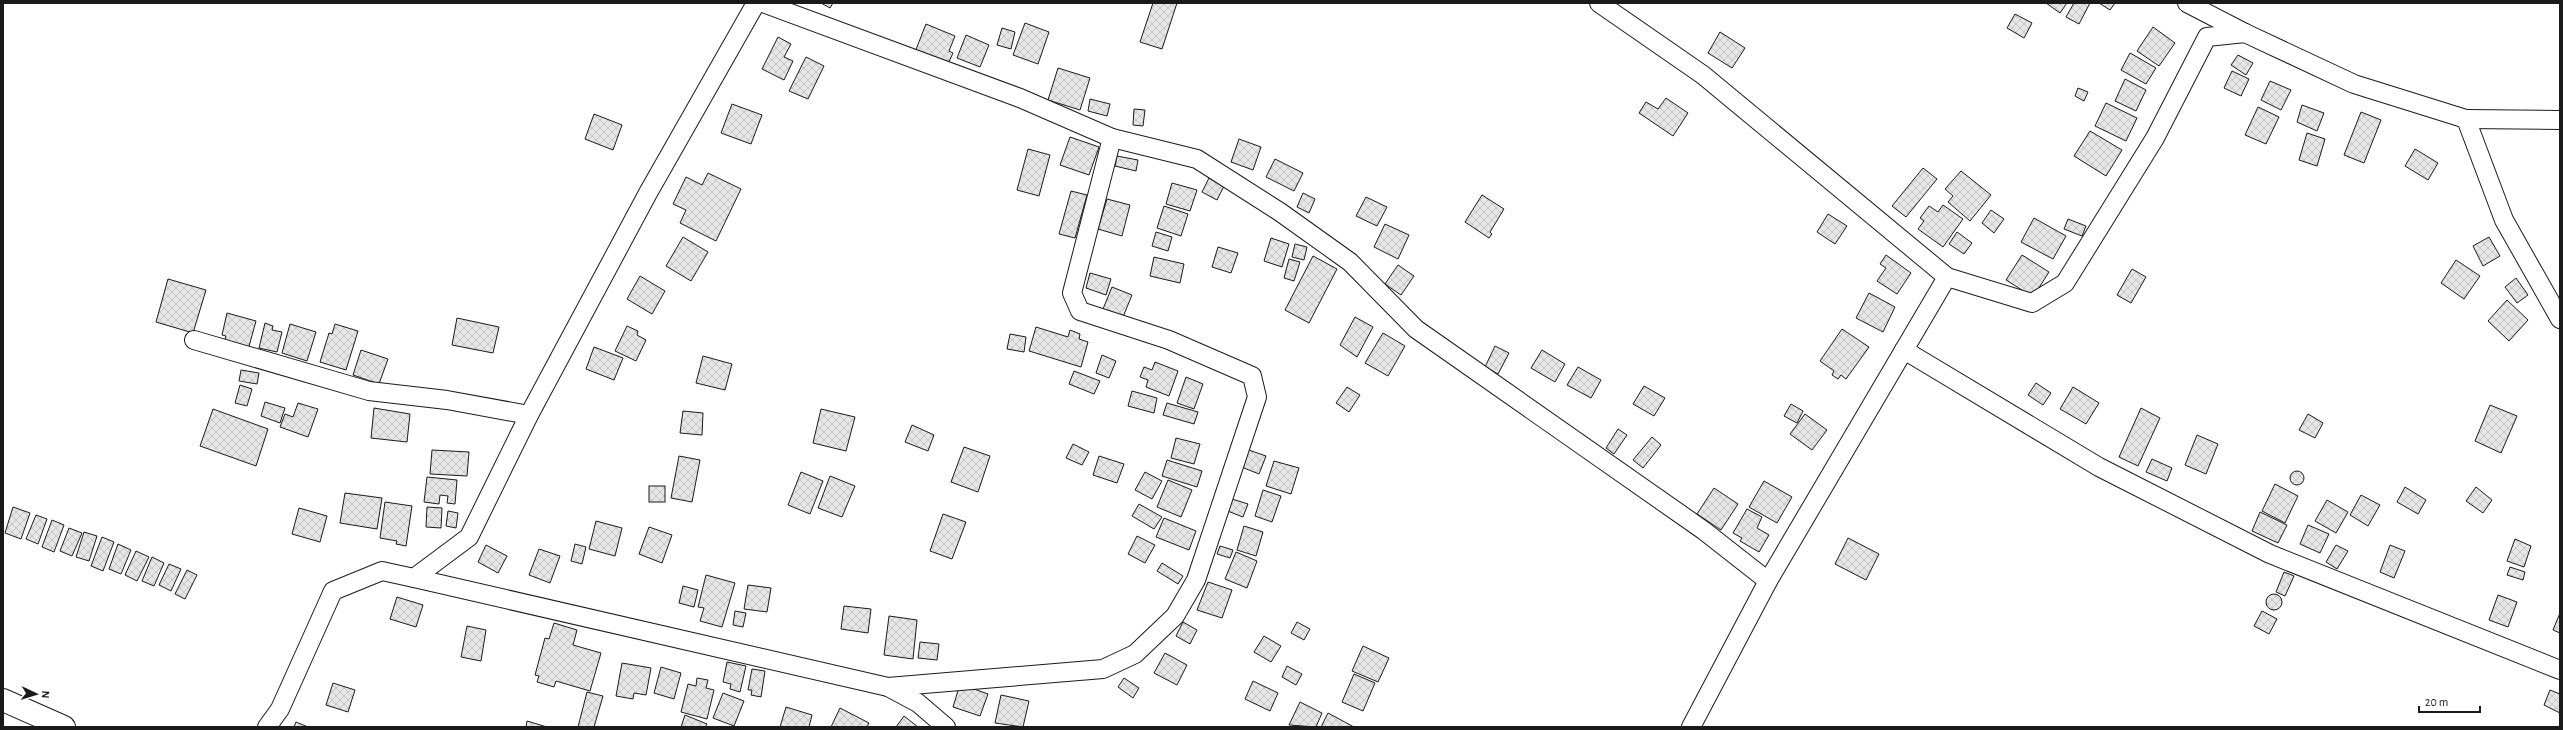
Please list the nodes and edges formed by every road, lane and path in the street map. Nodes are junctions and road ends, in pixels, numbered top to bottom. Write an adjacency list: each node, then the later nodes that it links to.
1 (756, 3): 13 (street)
2 (763, 3): 8 (street)
3 (1599, 3): 9 (street)
4 (2187, 3): 5 (street)
5 (2245, 33): 6 (street); 9 (street)
6 (2466, 119): 7 (street); 10 (street)
7 (2560, 120)
8 (1112, 138): 15 (street); 17 (street)
9 (1947, 277): 12 (street)
10 (2560, 319)
11 (194, 340): 13 (street)
12 (1904, 350): 15 (street); 16 (street)
13 (529, 415): 14 (street)
14 (414, 578): 17 (street); 20 (street)
15 (1768, 581): 22 (street)
16 (2560, 670)
17 (888, 687): 21 (street)
18 (3, 700): 19 (main road)
19 (64, 727)
20 (267, 727)
21 (946, 727)
22 (1691, 727)

